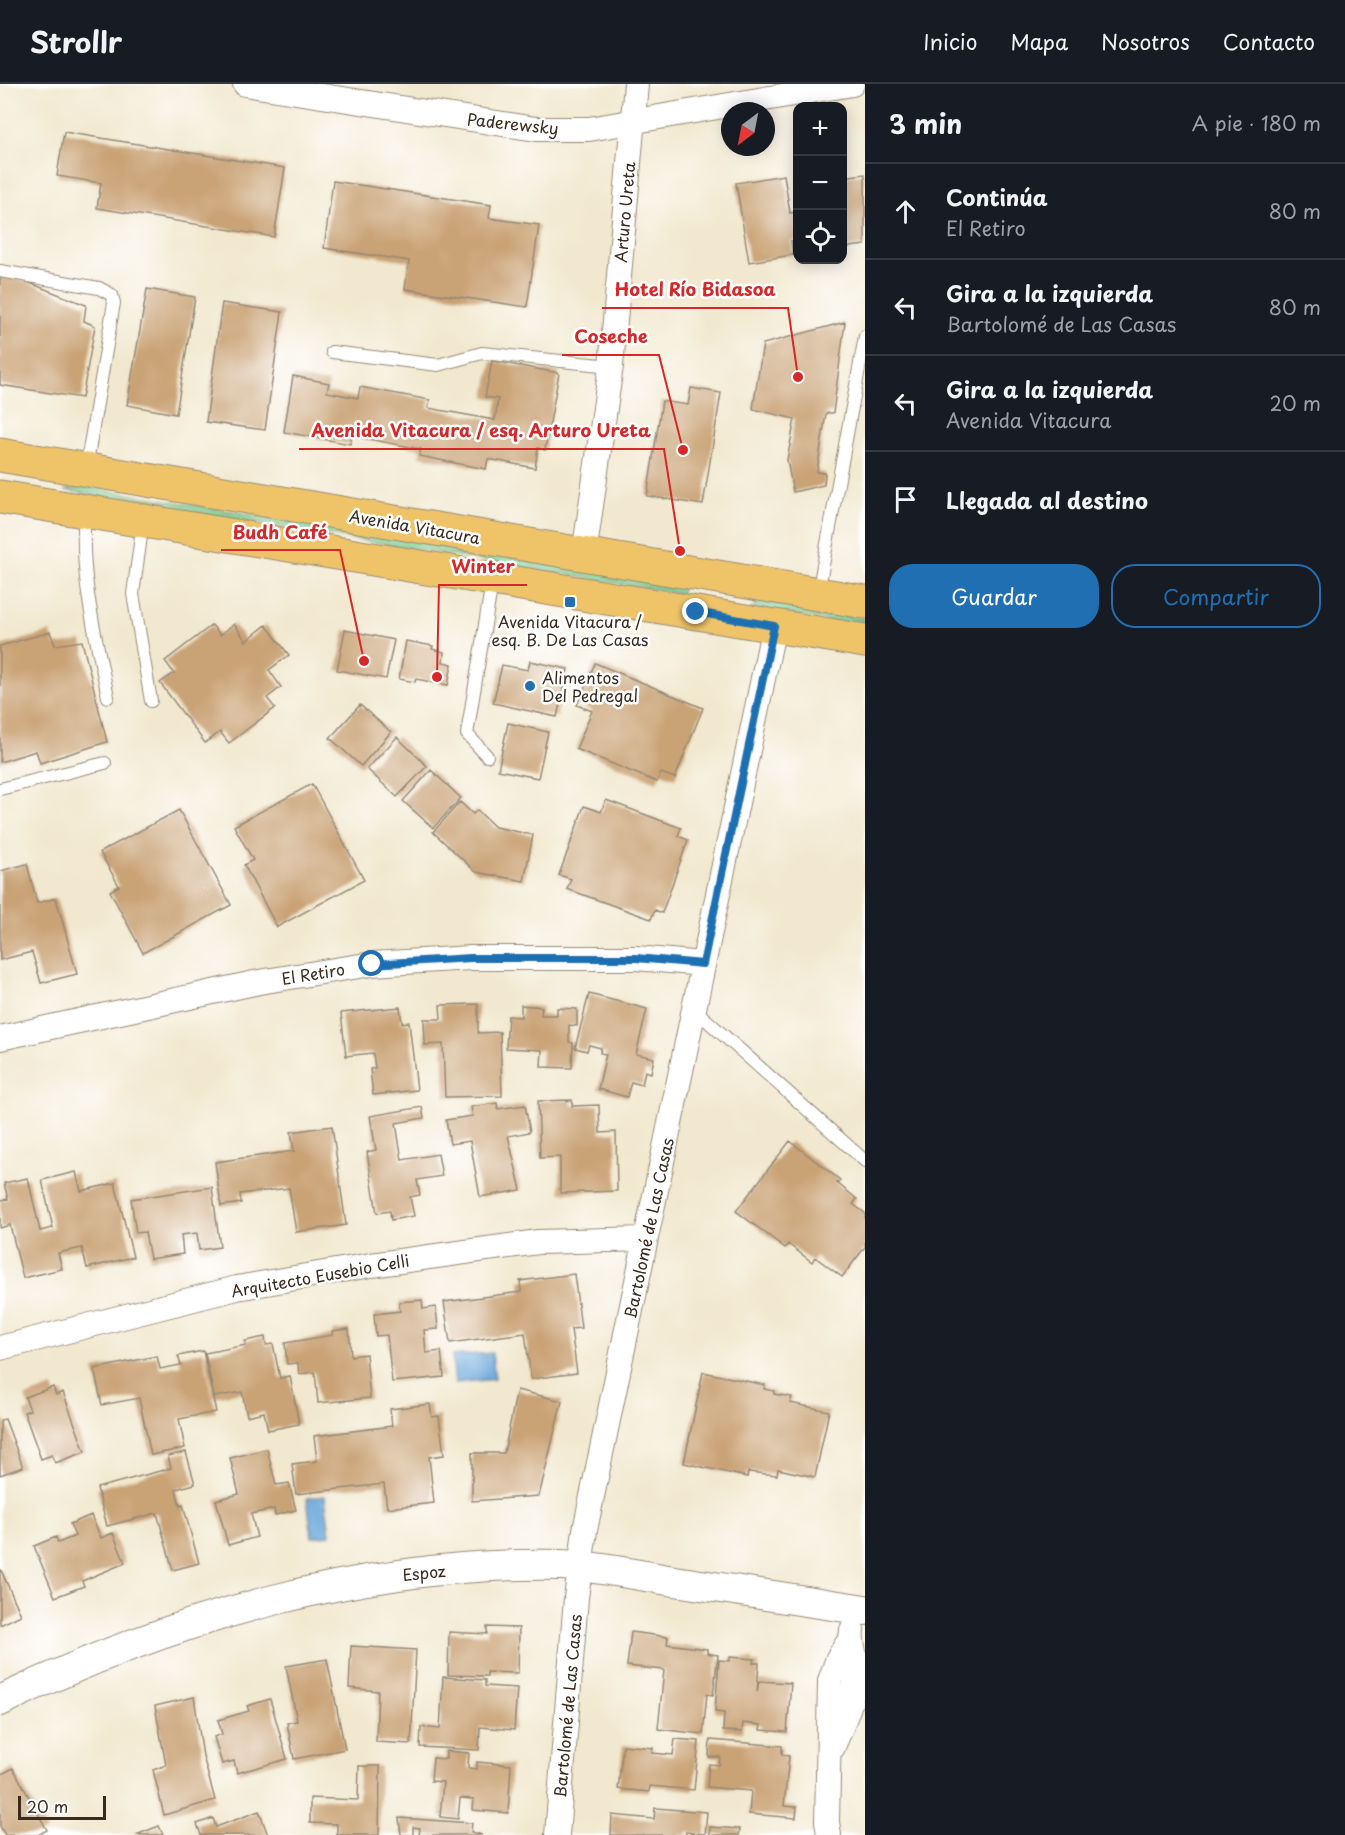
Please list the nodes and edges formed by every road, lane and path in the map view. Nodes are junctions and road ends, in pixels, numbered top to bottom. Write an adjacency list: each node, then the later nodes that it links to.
1 (245, 84): 4 (street, Paderewsky)
2 (636, 84): 5 (street, Arturo Ureta)
3 (852, 84): 5 (street, Paderewsky)
4 (323, 90): 5 (street, Paderewsky)
5 (632, 120): 9 (street, Arturo Ureta)
6 (0, 271): 11 (lane)
7 (865, 336): 17 (lane)
8 (332, 352): 9 (lane)
9 (611, 366): 15 (street, Arturo Ureta)
10 (0, 455): 11 (main road, Avenida Vitacura)
11 (86, 470): 15 (main road, Avenida Vitacura)
12 (0, 497): 13 (main road)
13 (85, 511): 14 (main road); 21 (lane)
14 (143, 521): 16 (main road); 22 (lane)
15 (584, 555): 17 (main road, Avenida Vitacura)
16 (493, 578): 19 (main road); 23 (lane)
17 (818, 594): 18 (main road, Avenida Vitacura)
18 (865, 602)
19 (774, 626): 20 (main road); 26 (street, Bartolomé de Las Casas)
20 (865, 641)
21 (108, 697)
22 (151, 701)
23 (487, 756)
24 (105, 763): 25 (lane)
25 (0, 789)
26 (703, 964): 27 (street, Bartolomé de Las Casas); 28 (street, El Retiro)
27 (694, 1009): 29 (lane); 30 (street, Bartolomé de Las Casas)
28 (0, 1038)
29 (865, 1161)
30 (645, 1239): 31 (street, Arquitecto Eusebio Celli); 32 (street, Bartolomé de Las Casas)
31 (0, 1348)
32 (579, 1566): 33 (street, Espoz); 34 (street, Espoz); 35 (street, Bartolomé de Las Casas)
33 (861, 1610): 36 (street)
34 (0, 1701)
35 (557, 1835)
36 (829, 1835)

